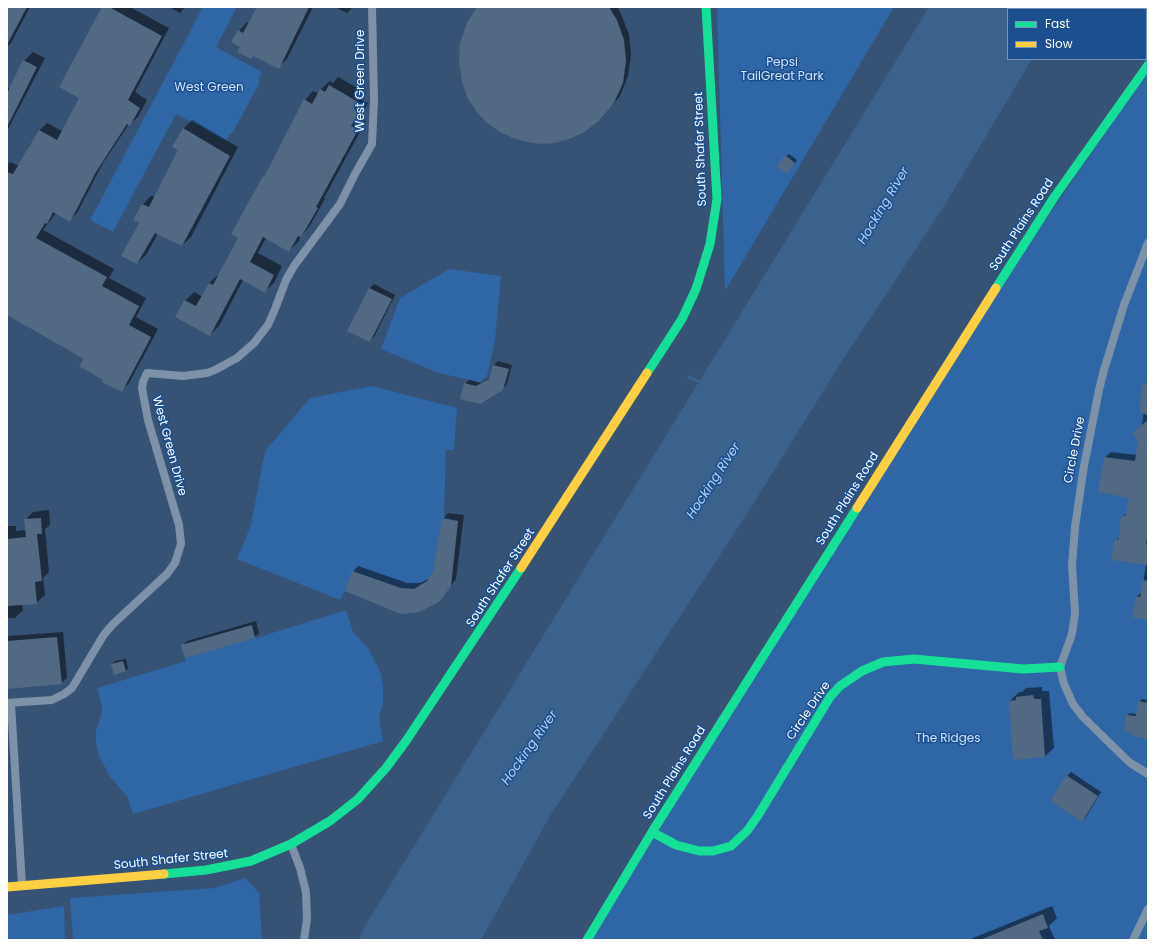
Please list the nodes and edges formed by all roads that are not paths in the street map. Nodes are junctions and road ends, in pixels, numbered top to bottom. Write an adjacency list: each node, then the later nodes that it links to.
1 (372, 7): 8 (street, West Green Drive)
2 (706, 7): 11 (street, South Shafer Street)
3 (1148, 65): 5 (street, South Plains Road)
4 (1148, 71): 5 (street, South Plains Road)
5 (1140, 78): 10 (street, South Plains Road)
6 (1148, 243): 7 (street, Circle Drive)
7 (1060, 667): 9 (street); 10 (street, Circle Drive)
8 (9, 702): 12 (street)
9 (1148, 774)
10 (652, 832): 16 (street, South Plains Road)
11 (291, 844): 12 (street, South Shafer Street); 15 (street)
12 (22, 885): 13 (street, South Shafer Street)
13 (7, 887)
14 (1148, 909): 17 (street)
15 (304, 940)
16 (587, 940)
17 (1133, 940)

